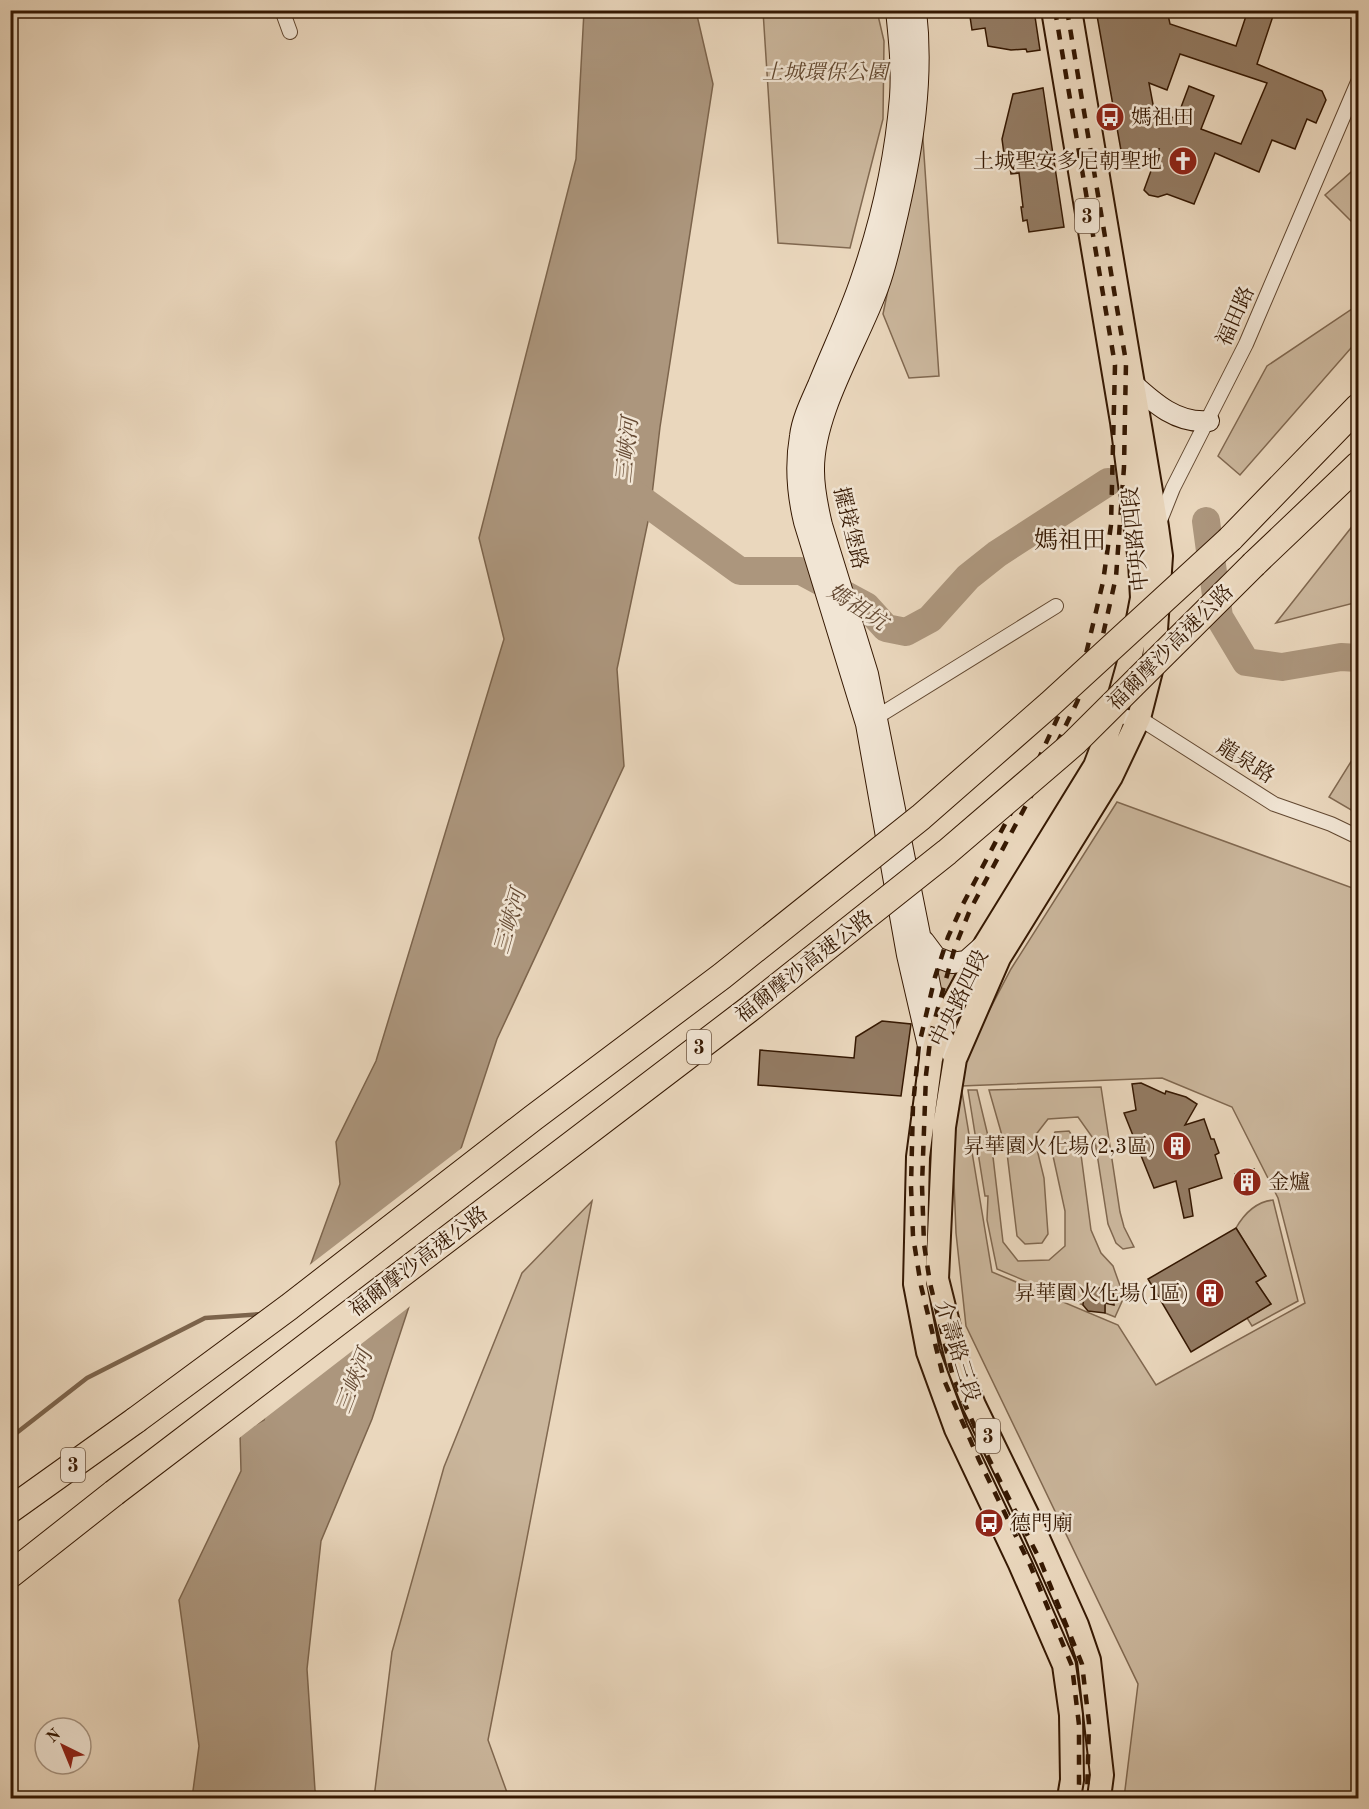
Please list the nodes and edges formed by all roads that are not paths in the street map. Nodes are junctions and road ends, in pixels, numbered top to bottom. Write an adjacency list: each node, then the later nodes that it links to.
1 (282, 10): 6 (street)
2 (896, 10): 14 (street, 擺接堡路)
3 (916, 10): 14 (street, 擺接堡路)
4 (1053, 10): 11 (main road, 中央路四段 / 3)
5 (1070, 10): 8 (main road, 中央路四段 / 3)
6 (290, 32)
7 (1359, 82): 10 (street, 福田路)
8 (1132, 382): 10 (street); 11 (main road, 中央路四段 / 3)
9 (1359, 407): 27 (highway, 福爾摩沙高速公路 / 3, bridge)
10 (1209, 421): 15 (street, 福田路)
11 (1130, 445): 13 (street); 15 (main road, 中央路四段 / 3); 16 (main road, 中央路四段 / 3)
12 (1359, 465): 28 (highway, 福爾摩沙高速公路 / 3, bridge)
13 (1121, 507)
14 (813, 524): 20 (street, 擺接堡路)
15 (1157, 527): 16 (street, 福田路); 19 (main road, 中央路四段 / 3)
16 (1140, 562): 18 (main road, 中央路四段 / 3)
17 (1056, 606): 20 (street)
18 (1114, 716): 19 (street, 龍泉路); 23 (main road, 中央路四段 / 3)
19 (1139, 718): 21 (street, 龍泉路); 26 (main road, 中央路四段 / 3)
20 (872, 721): 22 (street, 擺接堡路); 25 (street, 擺接堡路)
21 (1359, 837)
22 (922, 937): 23 (street); 24 (street, 擺接堡路)
23 (986, 943): 24 (main road, 中央路四段 / 3)
24 (939, 1030): 25 (main road, 中央路四段 / 3); 26 (street, 擺接堡路)
25 (931, 1059): 29 (main road, 介壽路三段 / 3)
26 (955, 1059): 30 (main road, 介壽路三段 / 3)
27 (10, 1510)
28 (10, 1575)
29 (1070, 1798)
30 (1099, 1798)

